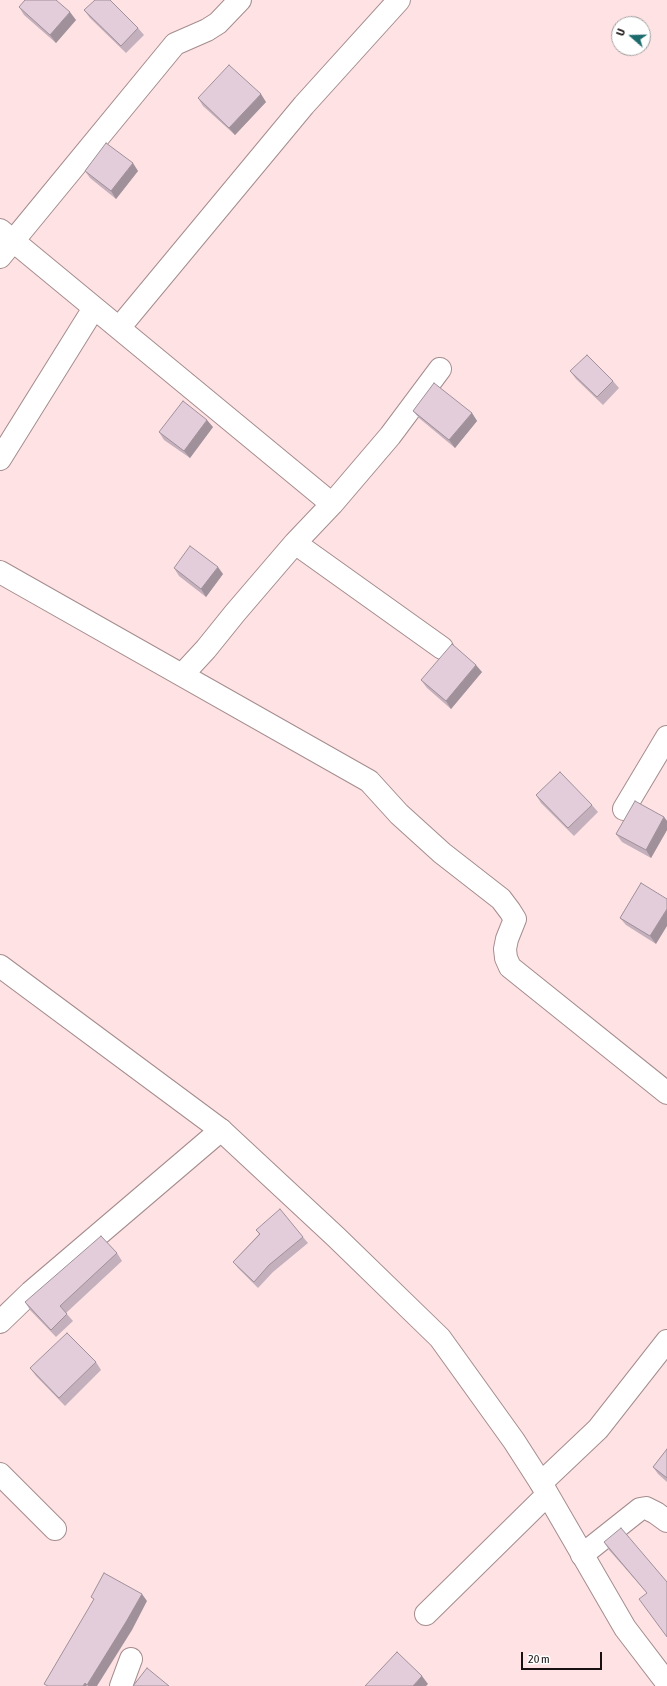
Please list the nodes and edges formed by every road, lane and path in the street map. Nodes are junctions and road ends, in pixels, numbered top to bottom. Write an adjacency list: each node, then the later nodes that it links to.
1 (240, 0): 3 (street)
2 (399, 0): 5 (street)
3 (4, 243): 4 (street)
4 (94, 308): 5 (street); 7 (street)
5 (119, 328): 8 (street)
6 (440, 369): 8 (street)
7 (0, 459)
8 (332, 504): 9 (street)
9 (295, 543): 11 (street); 12 (street)
10 (0, 572): 12 (street)
11 (442, 648)
12 (182, 675): 16 (street)
13 (667, 737): 14 (street)
14 (624, 809)
15 (0, 966): 17 (street)
16 (667, 1093)
17 (221, 1130): 18 (street); 21 (street)
18 (0, 1322)
19 (667, 1341): 21 (street)
20 (0, 1474): 23 (street)
21 (544, 1489): 24 (street); 25 (street)
22 (667, 1521): 24 (street)
23 (54, 1529)
24 (582, 1555): 27 (street)
25 (426, 1614)
26 (132, 1659): 28 (street)
27 (667, 1683)
28 (121, 1686)

